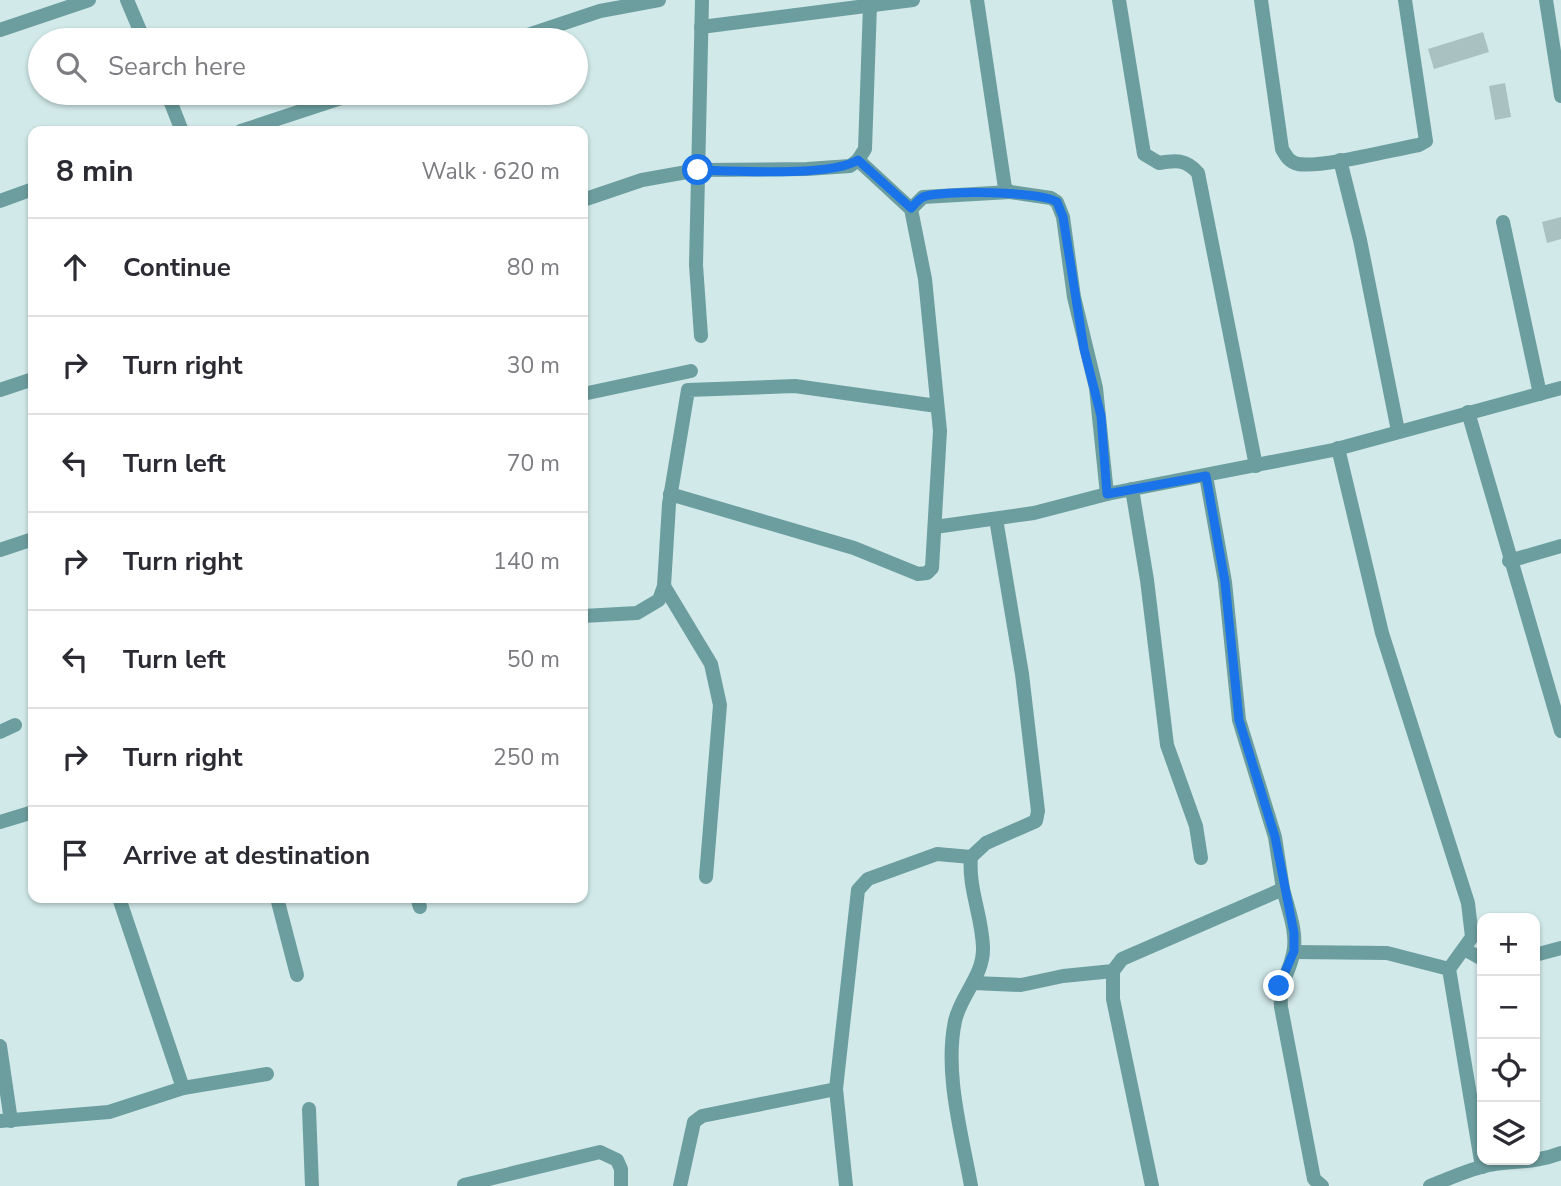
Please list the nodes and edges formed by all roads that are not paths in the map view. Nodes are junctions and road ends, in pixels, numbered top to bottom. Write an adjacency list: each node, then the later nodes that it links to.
1 (89, 0): 16 (street)
2 (127, 0): 14 (street)
3 (659, 0): 15 (street)
4 (702, 0): 13 (street)
5 (913, 0): 11 (street)
6 (977, 0): 26 (street)
7 (1119, 0): 42 (street)
8 (1262, 0): 23 (street)
9 (1405, 0): 23 (street)
10 (1546, 0): 17 (street)
11 (868, 2): 12 (street); 22 (street)
12 (812, 7): 13 (street)
13 (701, 27): 24 (street)
14 (139, 28)
15 (549, 28)
16 (0, 30)
17 (1561, 96)
18 (172, 105): 20 (street)
19 (320, 105): 21 (street)
20 (180, 126)
21 (256, 126)
22 (858, 160): 24 (street); 29 (street)
23 (1340, 160): 40 (street)
24 (698, 170): 27 (street); 31 (street)
25 (28, 191): 28 (street)
26 (1010, 192): 29 (street); 46 (street)
27 (588, 198)
28 (0, 201)
29 (911, 208): 38 (street)
30 (1503, 222): 37 (street)
31 (701, 336)
32 (691, 371): 36 (street)
33 (28, 381): 35 (street)
34 (1561, 388): 37 (street)
35 (0, 390)
36 (588, 393)
37 (1539, 394): 39 (street)
38 (937, 406): 45 (street); 48 (street)
39 (1468, 412): 40 (street); 52 (street)
40 (1398, 431): 41 (street)
41 (1338, 448): 42 (street); 67 (street)
42 (1256, 466): 43 (street)
43 (1206, 476): 44 (street); 63 (street)
44 (1132, 489): 46 (street); 61 (street)
45 (670, 494): 48 (street); 53 (street)
46 (1107, 494): 47 (street)
47 (996, 519): 48 (street); 60 (street)
48 (934, 527)
49 (28, 541): 51 (street)
50 (1561, 546): 52 (street)
51 (0, 550)
52 (1509, 561): 56 (street)
53 (664, 586): 54 (street); 62 (street)
54 (588, 616)
55 (15, 725): 57 (street)
56 (1561, 730)
57 (0, 732)
58 (28, 814): 59 (street)
59 (0, 822)
60 (971, 858): 74 (street); 78 (street)
61 (1201, 858)
62 (706, 877)
63 (1283, 888): 68 (street); 72 (street)
64 (121, 903): 77 (street)
65 (278, 903): 73 (street)
66 (1561, 948): 69 (street)
67 (1466, 950): 70 (street); 71 (street)
68 (1294, 951): 71 (street); 90 (street)
69 (1540, 954)
70 (1477, 956)
71 (1449, 969): 82 (street)
72 (1113, 971): 74 (street); 89 (street)
73 (297, 975)
74 (973, 982): 88 (street)
75 (0, 1046): 80 (street)
76 (267, 1074): 77 (street)
77 (183, 1088): 80 (street)
78 (836, 1089): 86 (street); 87 (street)
79 (309, 1109): 84 (street)
80 (6, 1121)
81 (1561, 1153): 82 (street)
82 (1482, 1167): 91 (street)
83 (464, 1185): 85 (street)
84 (312, 1186)
85 (621, 1186)
86 (680, 1186)
87 (846, 1186)
88 (971, 1186)
89 (1152, 1186)
90 (1322, 1186)
91 (1430, 1186)

